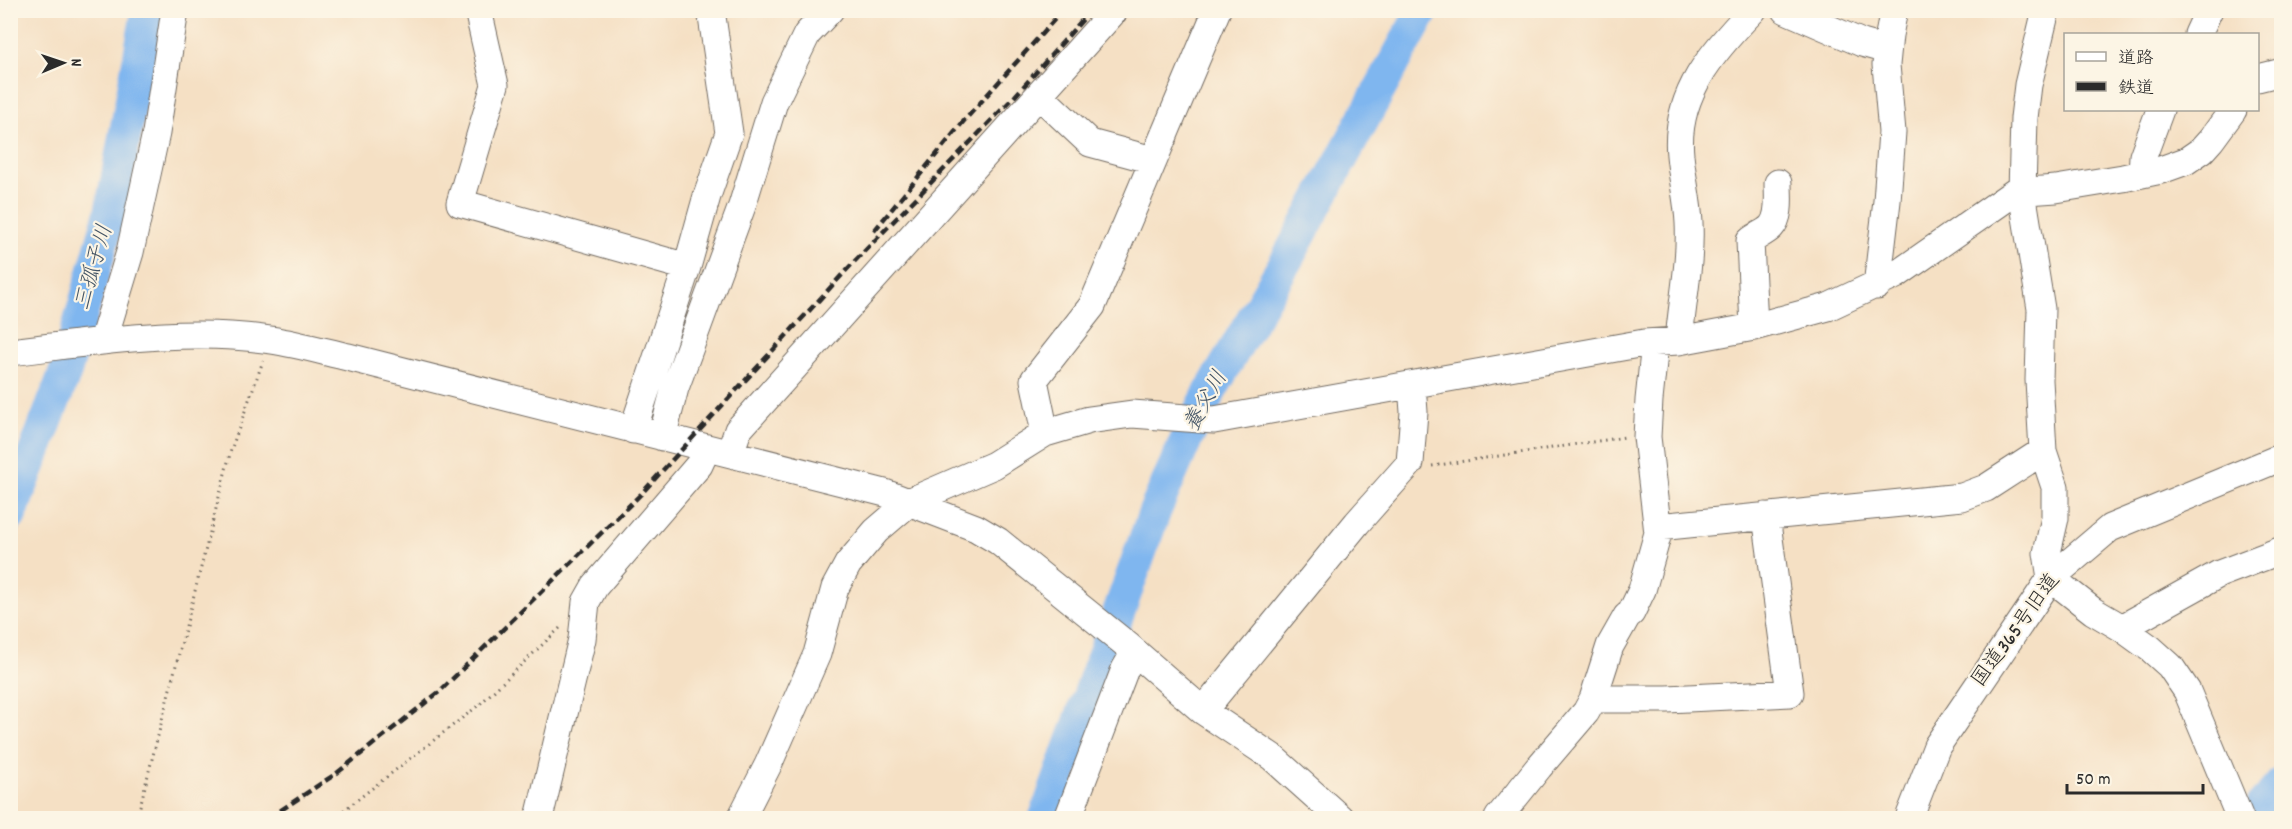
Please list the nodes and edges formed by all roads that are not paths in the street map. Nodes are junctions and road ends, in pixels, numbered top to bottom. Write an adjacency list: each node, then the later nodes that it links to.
1 (175, 10): 26 (street)
2 (478, 10): 23 (street)
3 (711, 10): 23 (street)
4 (830, 10): 32 (street)
5 (1115, 10): 16 (street)
6 (1217, 10): 19 (street)
7 (1754, 10): 27 (street)
8 (1786, 10): 13 (street)
9 (1894, 10): 13 (street)
10 (2046, 10): 22 (street)
11 (2210, 10): 12 (street)
12 (2198, 33)
13 (1887, 50): 24 (street)
14 (2282, 72): 15 (street)
15 (2259, 78)
16 (1039, 95): 19 (street); 33 (street)
17 (2160, 111): 20 (street)
18 (2233, 111): 20 (street)
19 (1154, 160): 31 (street)
20 (2142, 174): 22 (street)
21 (1778, 183): 25 (street)
22 (2022, 192): 24 (street); 34 (street)
23 (687, 267): 30 (street)
24 (1877, 286): 25 (street)
25 (1754, 327): 27 (street)
26 (94, 342): 28 (street); 30 (street)
27 (1667, 342): 29 (street); 38 (street)
28 (10, 352)
29 (1412, 385): 31 (street); 44 (street)
30 (633, 430): 32 (street)
31 (1044, 434): 36 (street)
32 (662, 437): 33 (street)
33 (718, 451): 36 (street); 45 (street)
34 (2043, 451): 37 (street); 40 (street)
35 (2282, 457): 40 (street, 国道365号旧道)
36 (911, 501): 42 (street); 46 (street)
37 (1766, 516): 38 (street); 43 (street)
38 (1658, 527): 43 (street)
39 (2282, 550): 41 (street)
40 (2051, 578): 41 (street); 50 (street, 国道365号旧道)
41 (2122, 628): 51 (street)
42 (1131, 649): 44 (street); 47 (street)
43 (1593, 699): 49 (street)
44 (1203, 711): 48 (street)
45 (539, 819)
46 (741, 819)
47 (1068, 819)
48 (1340, 819)
49 (1498, 819)
50 (1909, 819)
51 (2240, 819)

